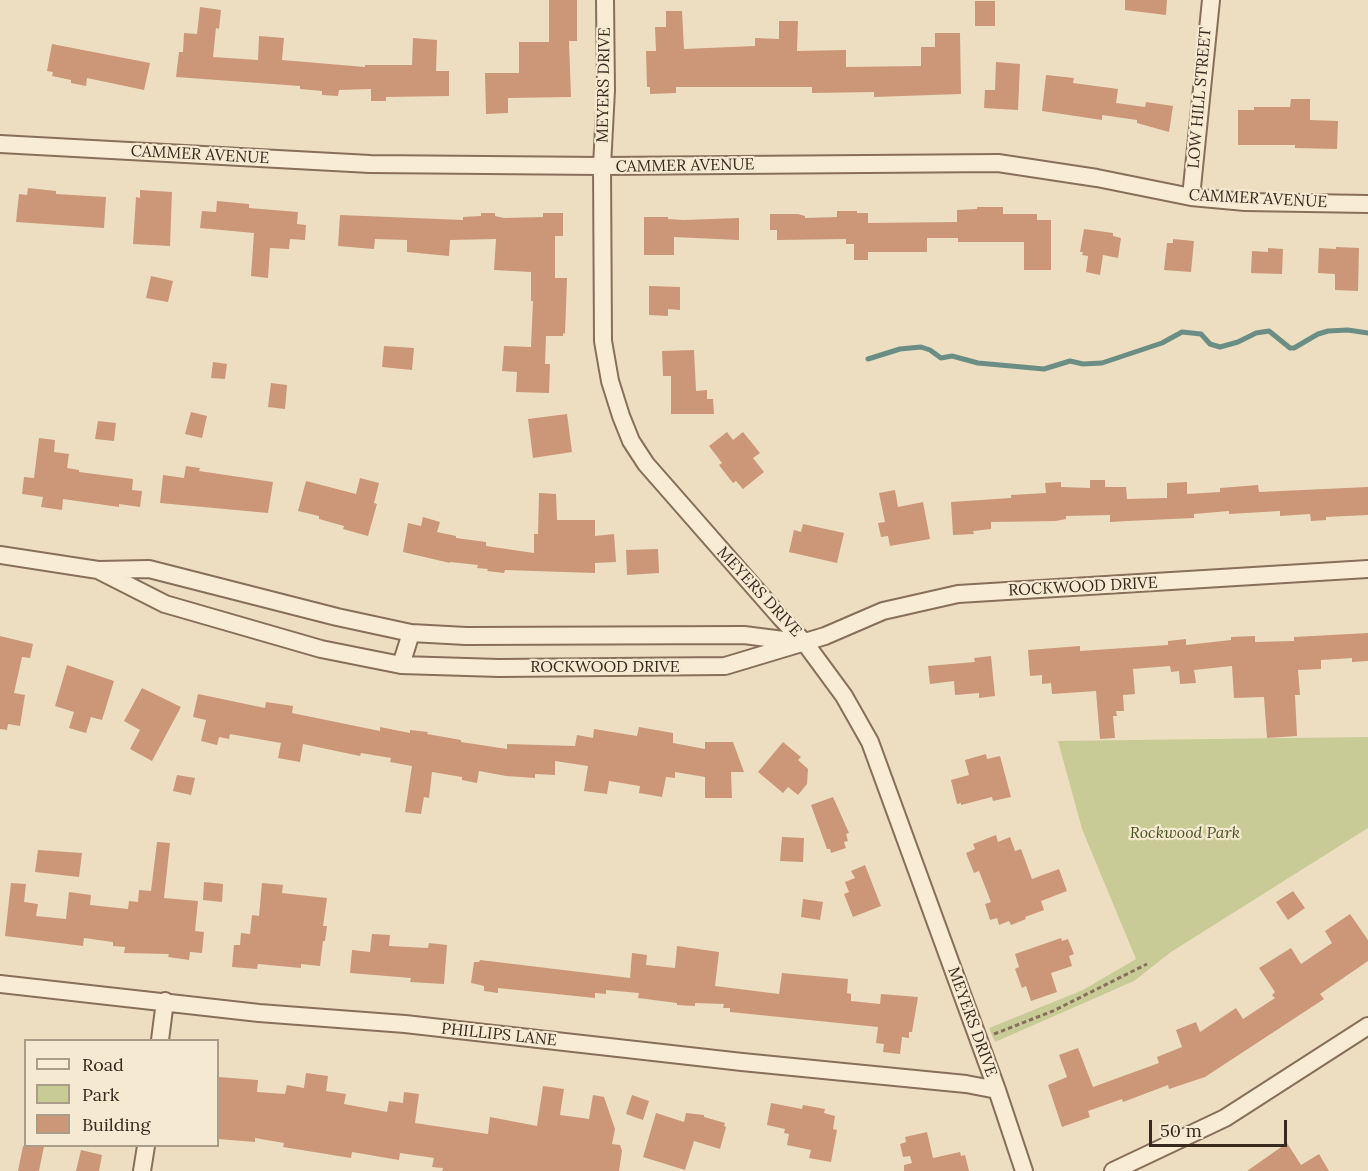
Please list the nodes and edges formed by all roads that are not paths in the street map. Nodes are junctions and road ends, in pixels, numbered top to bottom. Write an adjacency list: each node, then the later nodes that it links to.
1 (605, 0): 4 (street, MEYERS DRIVE)
2 (1210, 0): 5 (street, LOW HILL STREET)
3 (0, 144): 4 (street, CAMMER AVENUE)
4 (602, 166): 5 (street, CAMMER AVENUE); 11 (street, MEYERS DRIVE)
5 (1191, 197): 6 (street, CAMMER AVENUE)
6 (1368, 204)
7 (0, 555): 9 (street, ROCKWOOD DRIVE)
8 (1368, 569): 11 (street, ROCKWOOD DRIVE)
9 (98, 570): 10 (street, ROCKWOOD DRIVE); 12 (street, ROCKWOOD DRIVE)
10 (411, 633): 11 (street, ROCKWOOD DRIVE); 12 (street)
11 (806, 643): 12 (street, ROCKWOOD DRIVE); 17 (street, MEYERS DRIVE)
12 (402, 665)
13 (0, 984): 14 (street, PHILLIPS LANE)
14 (165, 1001): 16 (street); 17 (street, PHILLIPS LANE)
15 (1368, 1026): 21 (street)
16 (160, 1039)
17 (997, 1090): 20 (street, MEYERS DRIVE)
18 (146, 1147): 19 (street)
19 (142, 1171)
20 (1024, 1171)
21 (1113, 1171)

